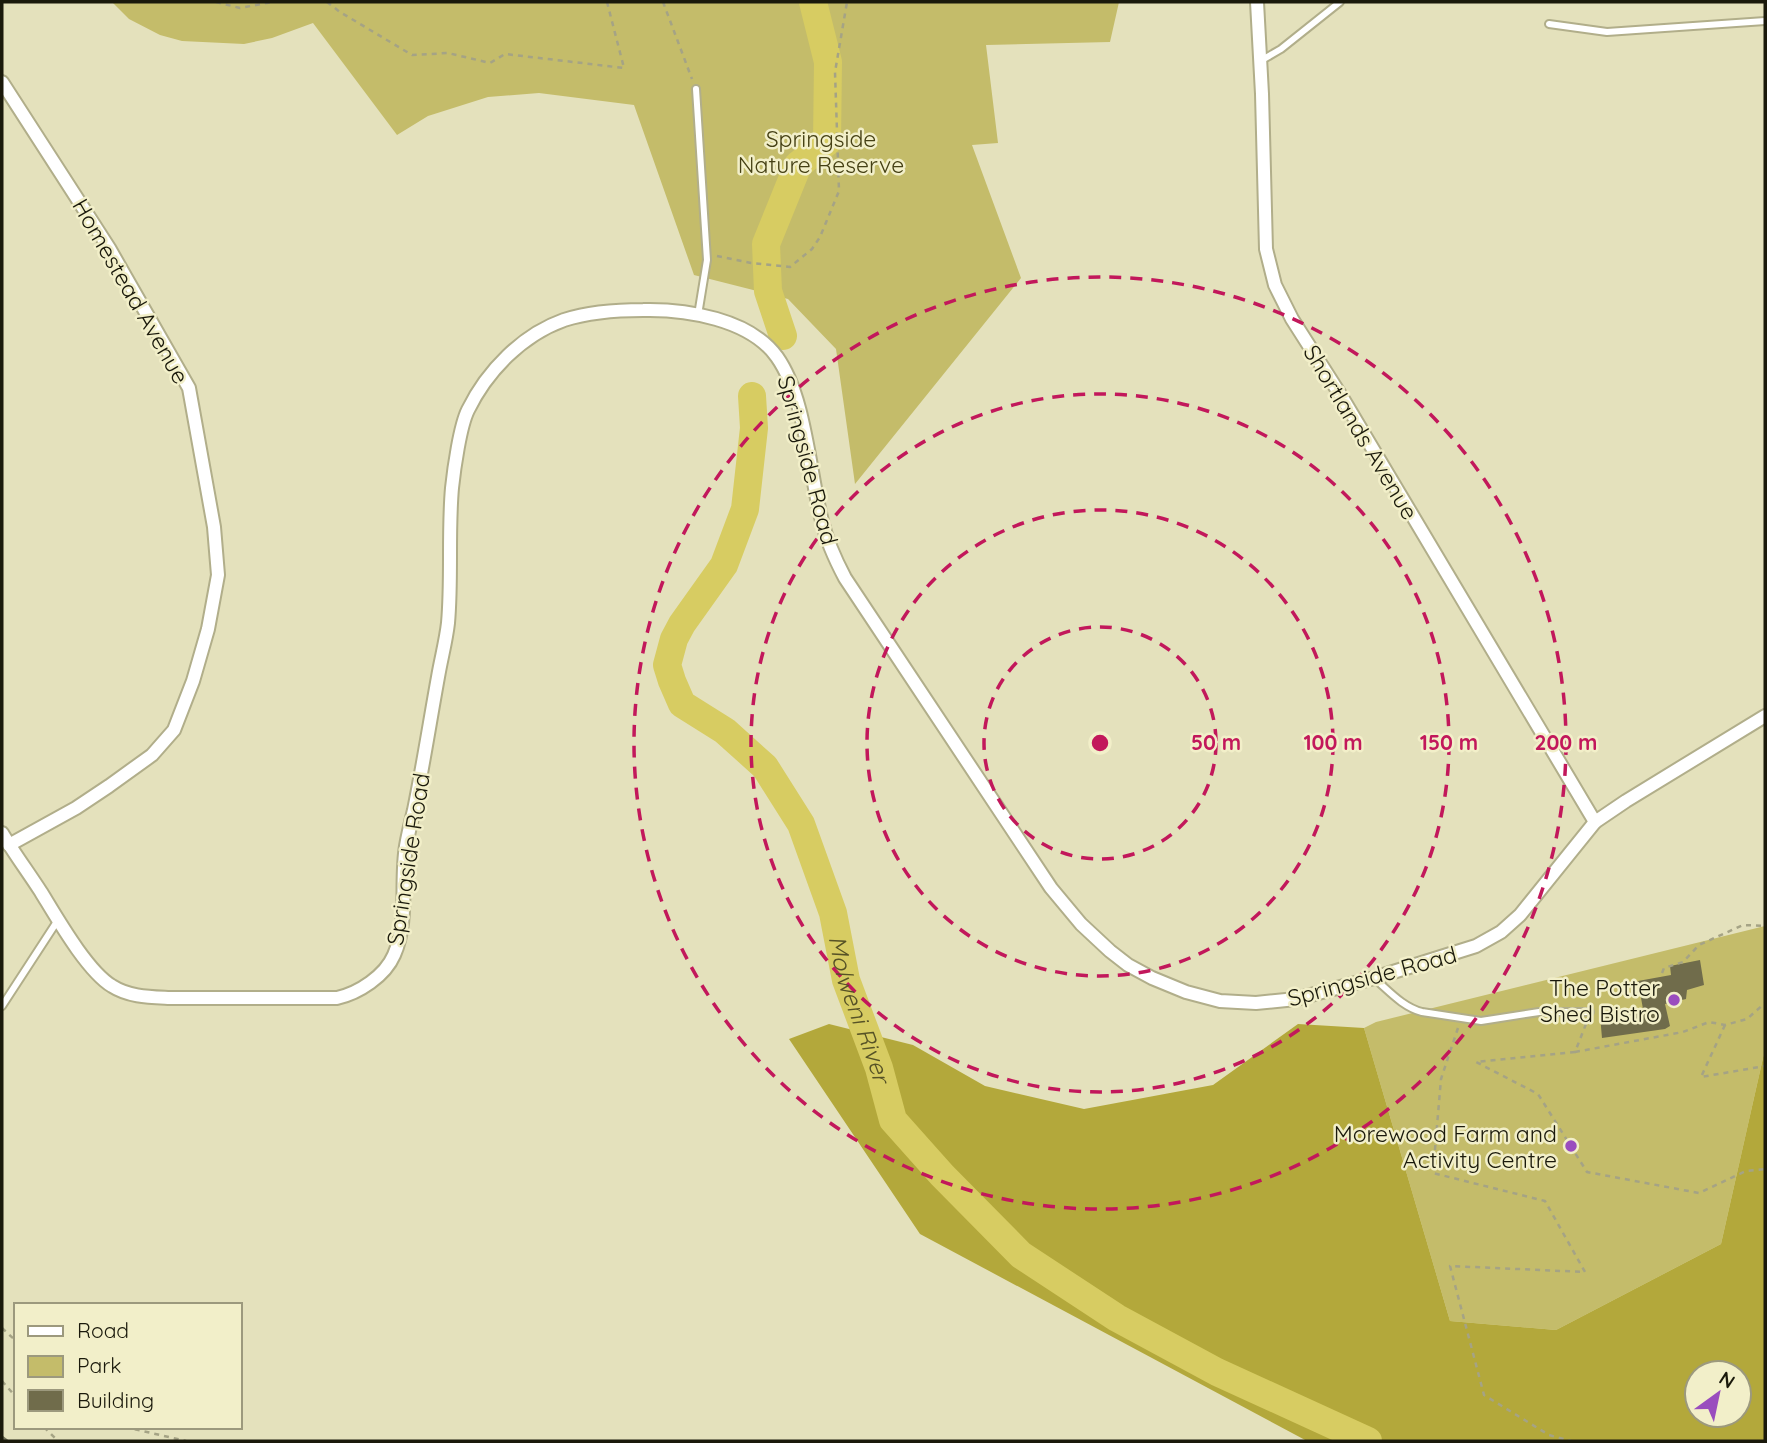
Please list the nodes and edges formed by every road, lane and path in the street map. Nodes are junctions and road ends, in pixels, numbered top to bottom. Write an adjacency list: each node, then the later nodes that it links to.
1 (216, 2): 2 (path)
2 (272, 2)
3 (327, 2): 4 (path)
4 (607, 2)
5 (663, 2): 13 (path)
6 (847, 2): 14 (path)
7 (1257, 2): 11 (street, Shortlands Avenue)
8 (1340, 2): 11 (lane)
9 (1765, 21): 10 (lane)
10 (1549, 24)
11 (1260, 61): 17 (street, Shortlands Avenue)
12 (2, 82): 19 (street, Homestead Avenue)
13 (696, 89): 14 (lane)
14 (707, 254): 15 (lane)
15 (698, 314): 20 (street, Springside Road); 23 (street, Springside Road)
16 (1765, 716): 17 (street, Springside Road)
17 (1595, 822): 23 (street, Springside Road)
18 (2, 833): 19 (street, Springside Road)
19 (9, 845): 20 (street, Springside Road)
20 (58, 920): 25 (lane)
21 (1765, 926): 22 (path)
22 (1662, 973)
23 (1374, 978): 27 (lane)
24 (1765, 1003): 28 (path)
25 (2, 1006)
26 (1590, 1012): 27 (lane); 29 (path)
27 (1461, 1018): 36 (path)
28 (1725, 1025): 29 (path); 30 (path)
29 (1575, 1052): 31 (path)
30 (1765, 1066)
31 (1765, 1169)
32 (2, 1381): 33 (path)
33 (14, 1394)
34 (134, 1429): 35 (path)
35 (186, 1441)
36 (1572, 1441)

